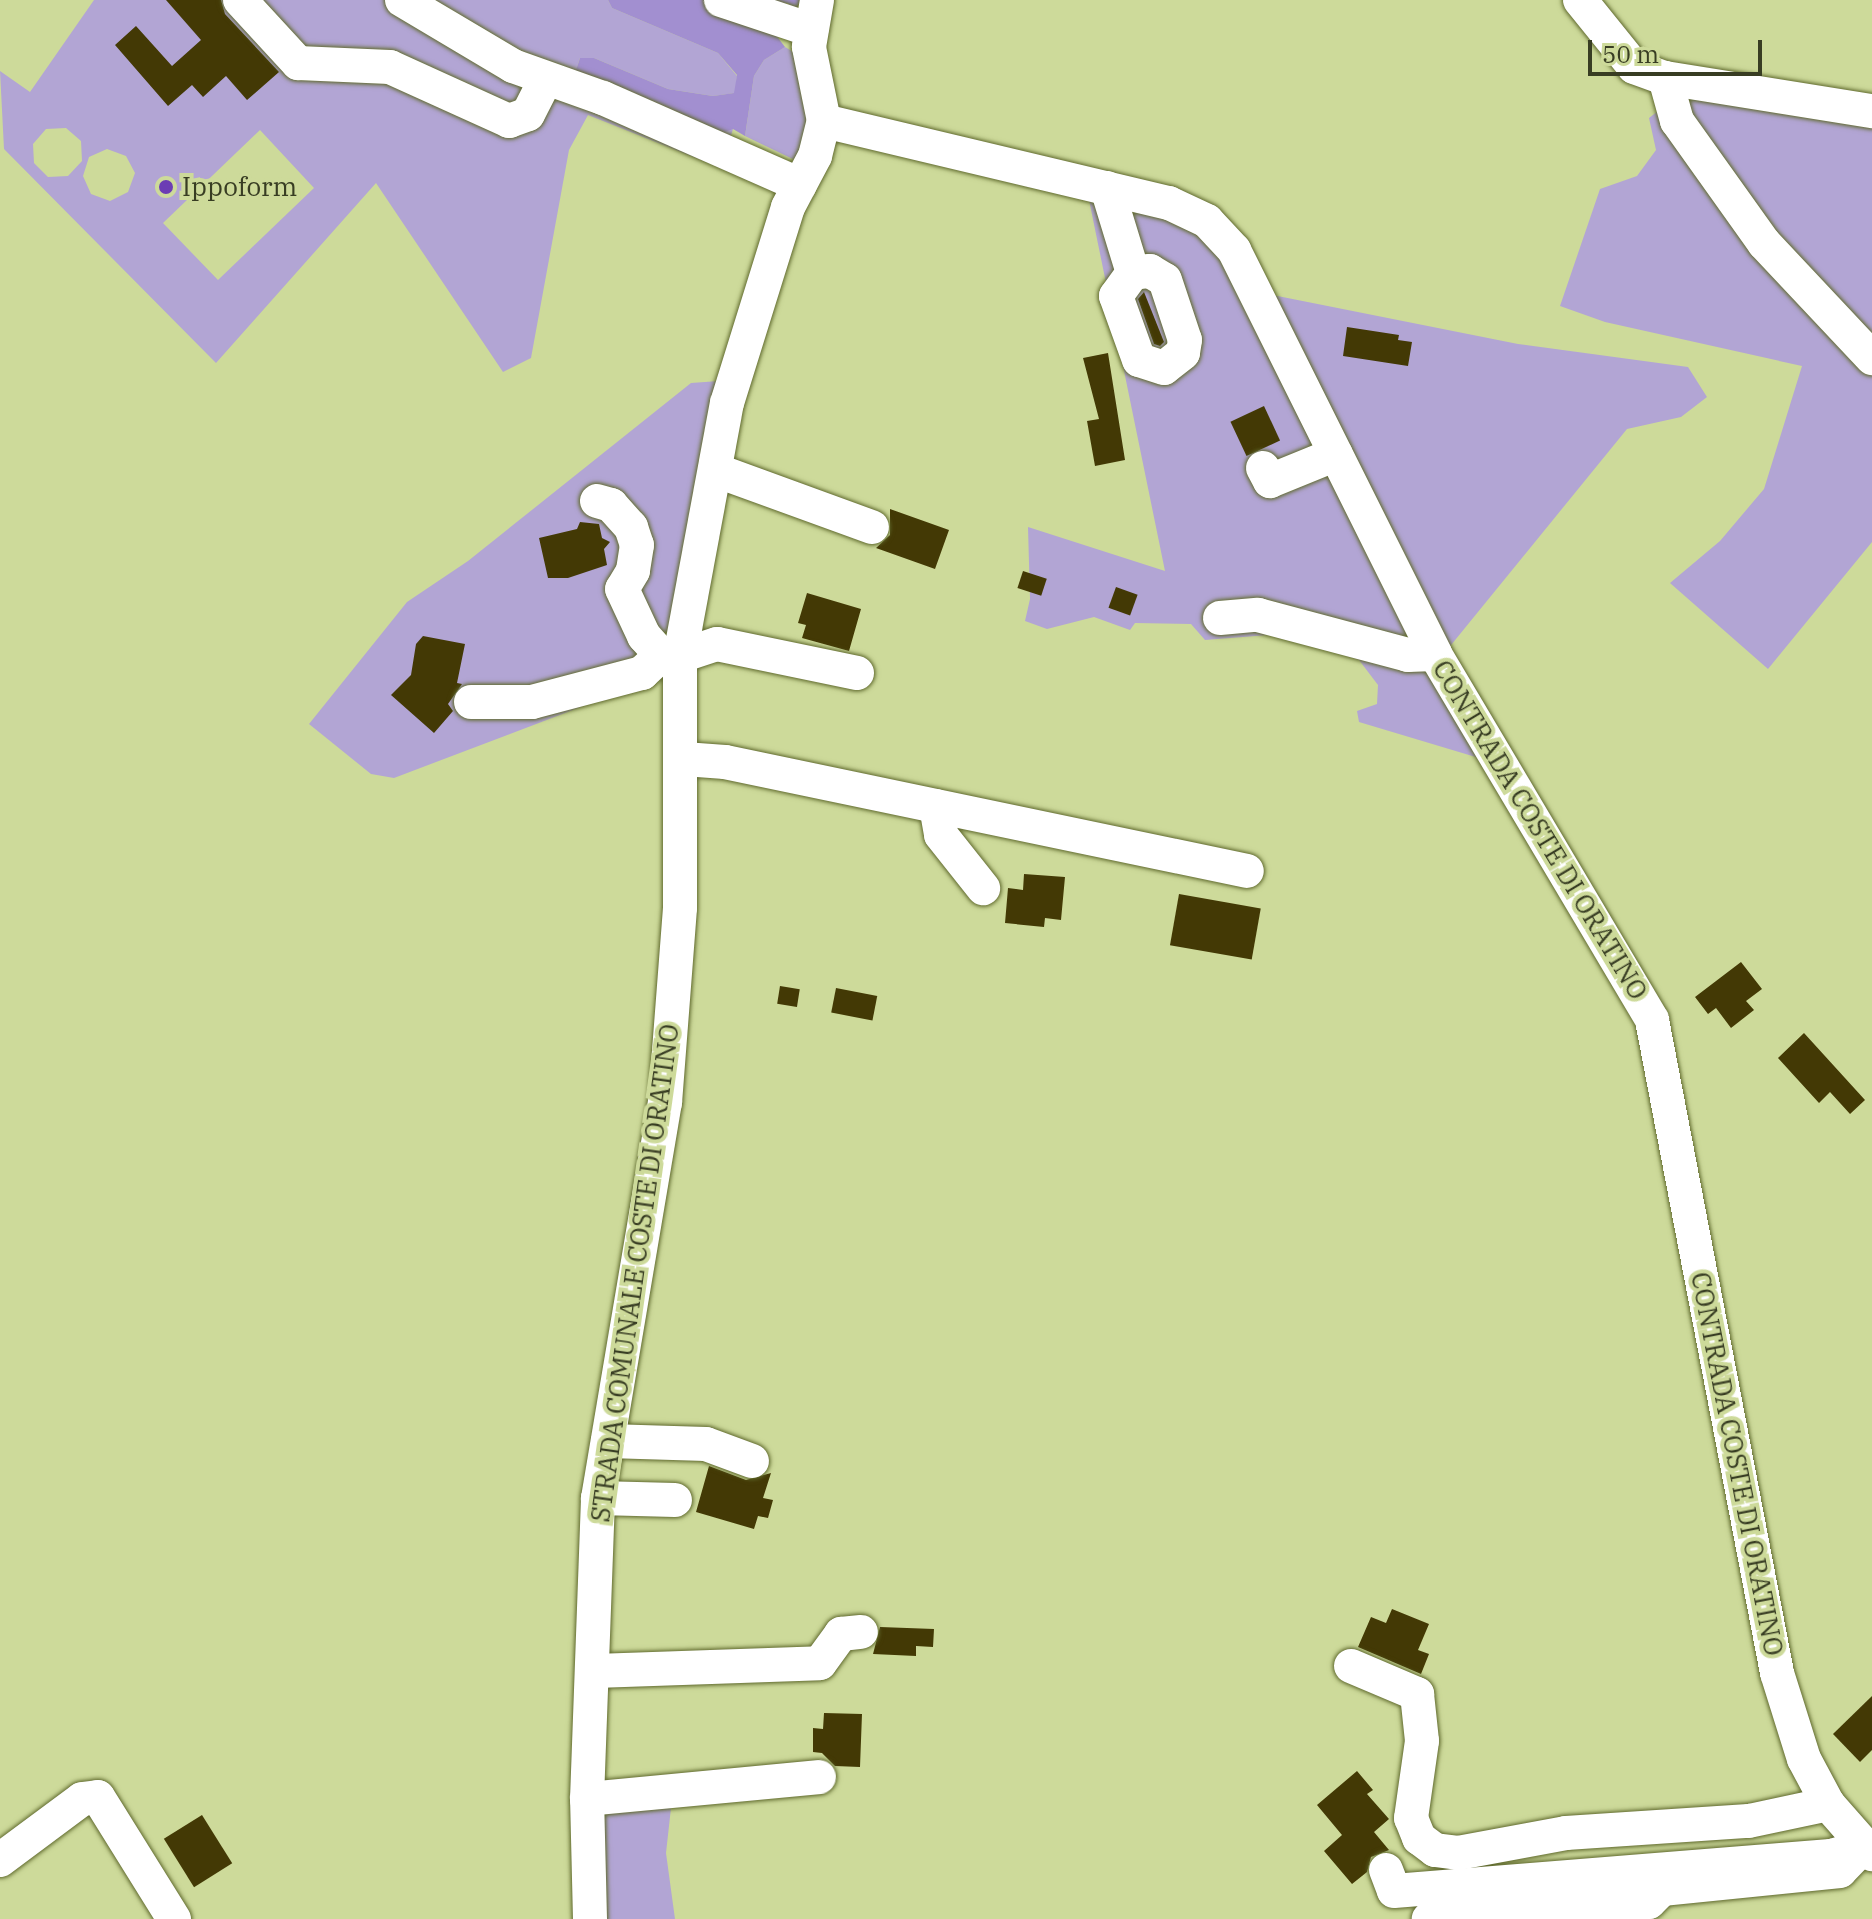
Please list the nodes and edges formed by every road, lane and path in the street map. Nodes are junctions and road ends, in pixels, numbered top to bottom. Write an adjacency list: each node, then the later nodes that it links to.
1 (240, 0): 7 (street)
2 (402, 0): 7 (street)
3 (721, 0): 5 (street)
4 (1580, 0): 6 (street)
5 (814, 15): 9 (street)
6 (1665, 78): 8 (street); 13 (street)
7 (546, 79): 10 (street)
8 (1872, 111)
9 (824, 121): 10 (street, STRADA COMUNALE COSTE DI ORATINO); 11 (street, CONTRADA COSTE DI ORATINO)
10 (800, 185): 16 (street, STRADA COMUNALE COSTE DI ORATINO)
11 (1107, 188): 12 (street); 14 (street, CONTRADA COSTE DI ORATINO)
12 (1133, 273)
13 (1872, 358)
14 (1336, 454): 15 (street); 20 (street, CONTRADA COSTE DI ORATINO)
15 (1263, 468)
16 (715, 470): 18 (street); 21 (street, STRADA COMUNALE COSTE DI ORATINO)
17 (597, 501): 21 (street)
18 (872, 527)
19 (1220, 618): 20 (street)
20 (1435, 654): 37 (street, CONTRADA COSTE DI ORATINO)
21 (670, 655): 22 (street); 23 (street); 24 (street, STRADA COMUNALE COSTE DI ORATINO)
22 (857, 673)
23 (471, 702)
24 (684, 759): 25 (street); 28 (street, STRADA COMUNALE COSTE DI ORATINO)
25 (936, 806): 26 (street); 27 (street)
26 (1247, 871)
27 (983, 888)
28 (608, 1441): 29 (street); 30 (street, STRADA COMUNALE COSTE DI ORATINO)
29 (752, 1461)
30 (598, 1498): 31 (street); 34 (street, STRADA COMUNALE COSTE DI ORATINO)
31 (675, 1500)
32 (861, 1632): 34 (street)
33 (1351, 1666): 37 (street)
34 (595, 1671): 36 (street, STRADA COMUNALE COSTE DI ORATINO)
35 (819, 1777): 36 (street)
36 (587, 1799): 43 (street, STRADA COMUNALE COSTE DI ORATINO)
37 (1828, 1804): 38 (street, CONTRADA COSTE DI ORATINO)
38 (1868, 1850): 40 (street); 41 (street)
39 (0, 1860): 42 (street)
40 (1386, 1870)
41 (1643, 1910): 44 (street)
42 (174, 1919)
43 (590, 1919)
44 (1429, 1919)

